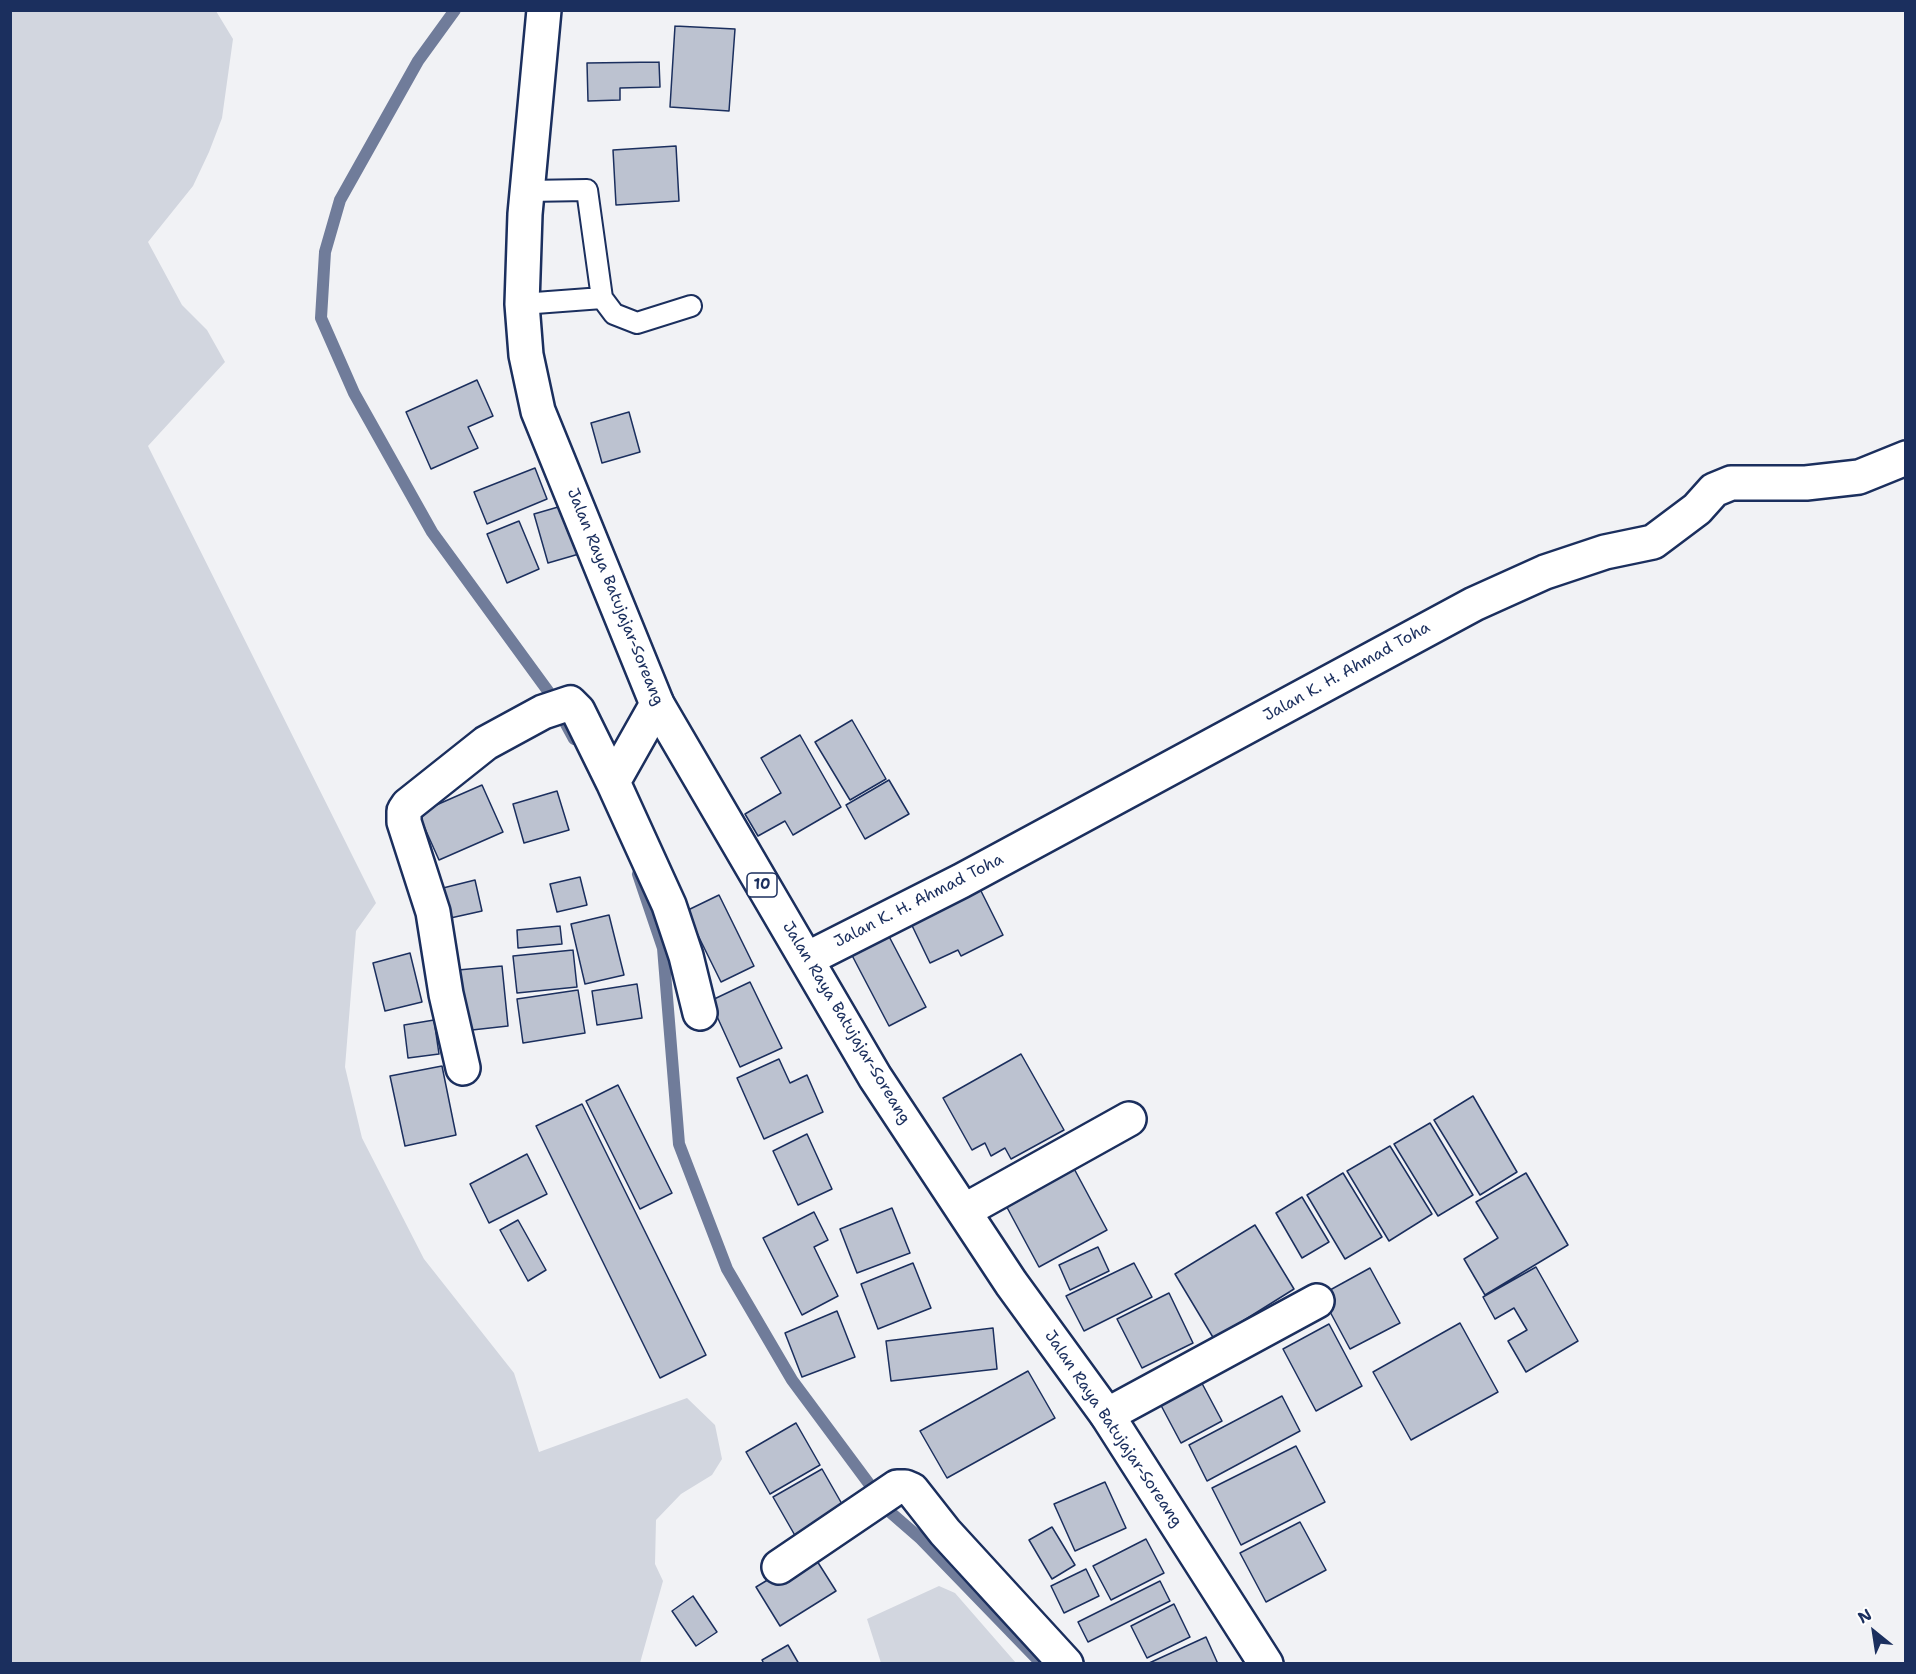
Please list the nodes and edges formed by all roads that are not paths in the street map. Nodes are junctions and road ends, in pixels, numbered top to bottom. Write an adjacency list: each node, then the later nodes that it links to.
1 (544, 10): 2 (main road, Jalan Raya Batujajar-Soreang / 10)
2 (527, 191): 3 (lane); 4 (main road, Jalan Raya Batujajar-Soreang / 10)
3 (602, 298): 4 (lane); 5 (lane)
4 (522, 304): 7 (main road, Jalan Raya Batujajar-Soreang / 10)
5 (691, 306)
6 (1905, 458): 9 (main road, Jalan K. H. Ahmad Toha)
7 (657, 705): 8 (main road); 9 (main road, Jalan Raya Batujajar-Soreang / 10)
8 (613, 782): 10 (main road); 11 (main road)
9 (807, 959): 13 (main road, Jalan Raya Batujajar-Soreang / 10)
10 (700, 1013)
11 (464, 1068)
12 (1129, 1119): 13 (main road)
13 (964, 1211): 15 (main road, Jalan Raya Batujajar-Soreang / 10)
14 (1317, 1301): 15 (main road)
15 (1107, 1415): 18 (main road, Jalan Raya Batujajar-Soreang / 10)
16 (779, 1567): 17 (main road)
17 (1066, 1664)
18 (1266, 1664)

